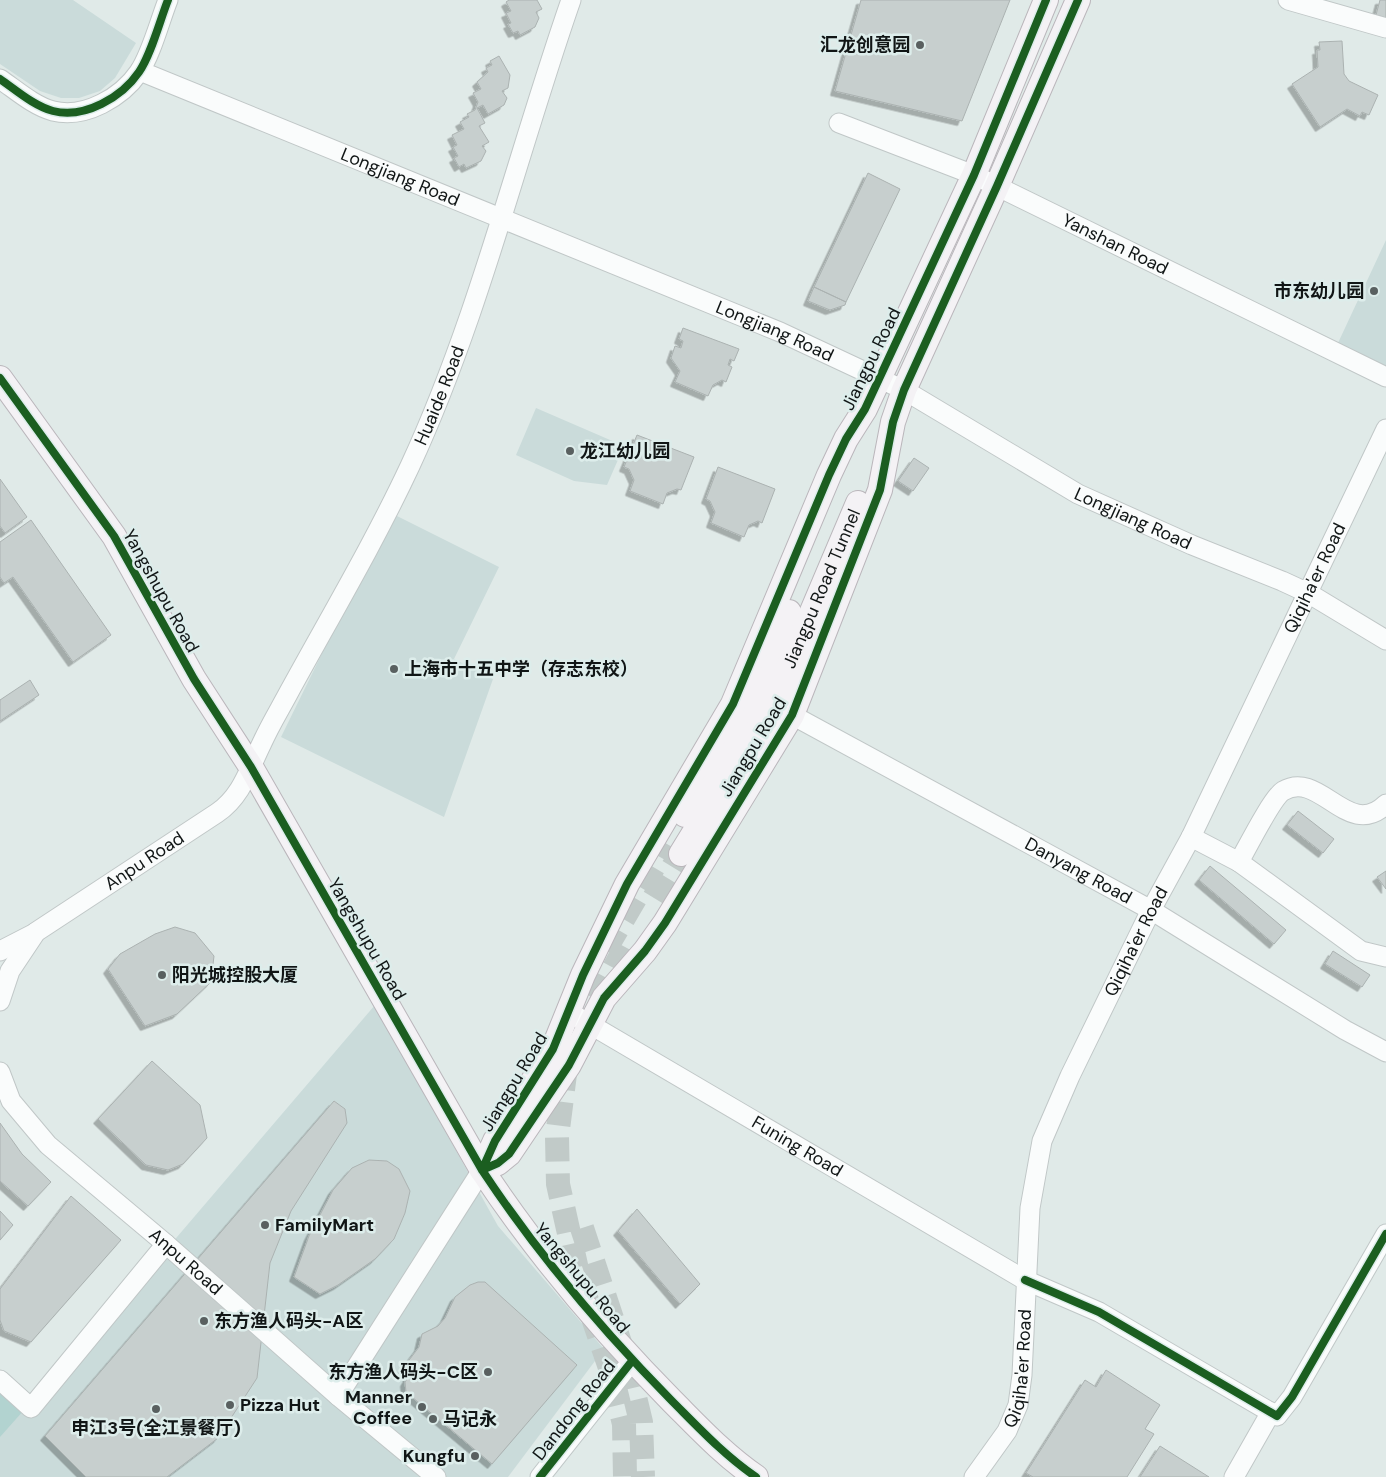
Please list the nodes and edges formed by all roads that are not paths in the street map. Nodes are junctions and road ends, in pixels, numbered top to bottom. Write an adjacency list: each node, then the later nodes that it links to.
1 (168, 0): 7 (street)
2 (571, 0): 12 (street, Huaide Road)
3 (1046, 0): 10 (main road, Jiangpu Road)
4 (1078, 0): 11 (main road, Jiangpu Road)
5 (1288, 0): 6 (street)
6 (1386, 28)
7 (140, 71): 8 (street); 12 (street, Longjiang Road)
8 (0, 79)
9 (839, 123): 10 (street, Yanshan Road)
10 (974, 175): 11 (street, Yanshan Road); 13 (main road, Jiangpu Road)
11 (997, 186): 14 (street, Yanshan Road); 16 (main road, Jiangpu Road)
12 (500, 218): 13 (street, Longjiang Road); 23 (street, Huaide Road)
13 (879, 377): 16 (street, Longjiang Road); 17 (main road, Jiangpu Road)
14 (1386, 377)
15 (0, 378): 23 (main road, Yangshupu Road)
16 (904, 390): 18 (main road, Jiangpu Road); 20 (street, Longjiang Road)
17 (866, 409): 18 (main road, Jiangpu Road Tunnel); 32 (main road, Jiangpu Road)
18 (893, 422): 22 (main road, Jiangpu Road)
19 (1386, 429): 20 (street, Qiqiha'er Road)
20 (1308, 593): 21 (street, Longjiang Road); 25 (street, Qiqiha'er Road)
21 (1386, 640)
22 (792, 715): 27 (street, Danyang Road); 33 (main road, Jiangpu Road)
23 (250, 767): 28 (street, Anpu Road); 36 (main road, Yangshupu Road)
24 (1386, 804): 26 (street)
25 (1191, 836): 26 (street); 27 (street, Qiqiha'er Road)
26 (1239, 862): 30 (street)
27 (1151, 910): 34 (street, Danyang Road); 39 (street, Qiqiha'er Road)
28 (36, 932): 29 (street); 31 (street, Anpu Road)
29 (0, 951)
30 (1386, 957)
31 (0, 1001)
32 (569, 1012): 33 (street, Funing Road); 36 (main road, Jiangpu Road)
33 (589, 1024): 36 (main road, Jiangpu Road); 39 (street, Funing Road)
34 (1386, 1052)
35 (0, 1072): 38 (street, Anpu Road)
36 (482, 1170): 40 (main road, Yangshupu Road); 42 (street, Jiangpu Road)
37 (1386, 1234): 43 (street)
38 (166, 1244): 41 (street); 42 (street, Anpu Road)
39 (1025, 1280): 43 (street, Funing Road); 47 (street, Qiqiha'er Road)
40 (632, 1361): 45 (street, Dandong Road); 46 (main road, Yangshupu Road)
41 (0, 1380)
42 (338, 1396): 44 (street, Anpu Road)
43 (1274, 1414): 48 (street); 49 (street)
44 (436, 1477)
45 (540, 1477)
46 (756, 1477)
47 (974, 1477)
48 (1234, 1477)
49 (1242, 1477)

